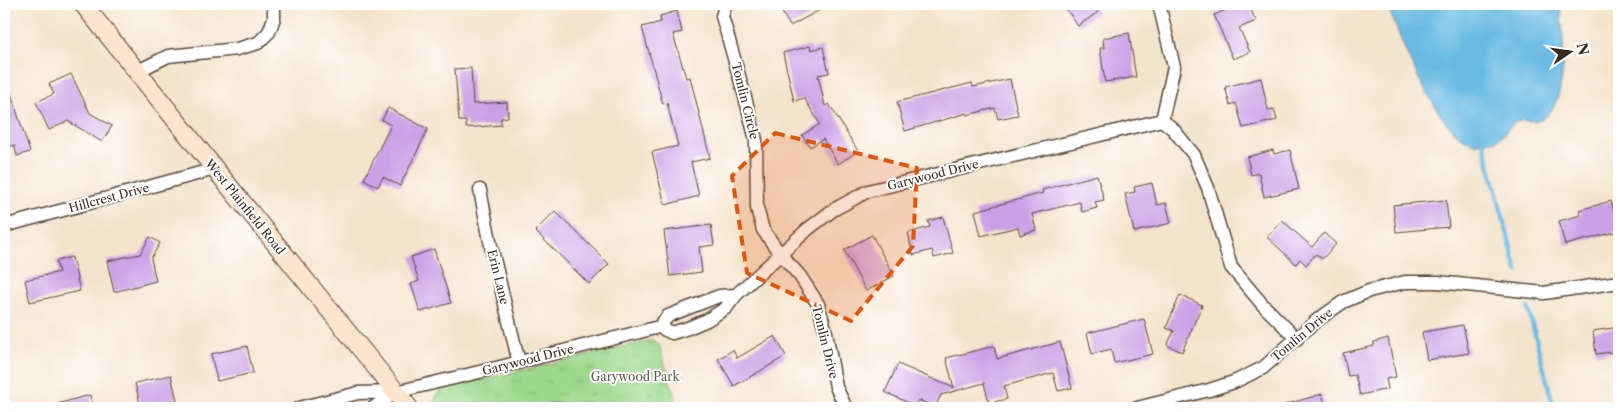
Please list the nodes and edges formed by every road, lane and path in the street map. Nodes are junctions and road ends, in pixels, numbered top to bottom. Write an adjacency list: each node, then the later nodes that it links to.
1 (83, 4): 5 (main road, West Plainfield Road)
2 (274, 4): 5 (street)
3 (726, 4): 10 (street, Tomlin Circle)
4 (1159, 4): 6 (street)
5 (136, 72): 7 (main road, West Plainfield Road)
6 (1162, 120): 10 (street, Garywood Drive); 14 (street)
7 (215, 169): 9 (street, Hillcrest Drive); 16 (main road, West Plainfield Road)
8 (480, 190): 15 (street, Erin Lane)
9 (4, 226)
10 (781, 255): 12 (street, Garywood Drive); 20 (street, Tomlin Drive)
11 (1619, 282): 14 (street, Tomlin Drive)
12 (736, 295): 13 (street, Garywood Drive); 13 (street, Garywood Drive)
13 (659, 327): 15 (street, Garywood Drive)
14 (1297, 339): 21 (street, Tomlin Drive)
15 (519, 363): 16 (street, Garywood Drive)
16 (396, 392): 17 (street); 18 (street); 19 (main road, West Plainfield Road)
17 (299, 408)
18 (373, 408)
19 (409, 408)
20 (846, 408)
21 (1137, 408)

